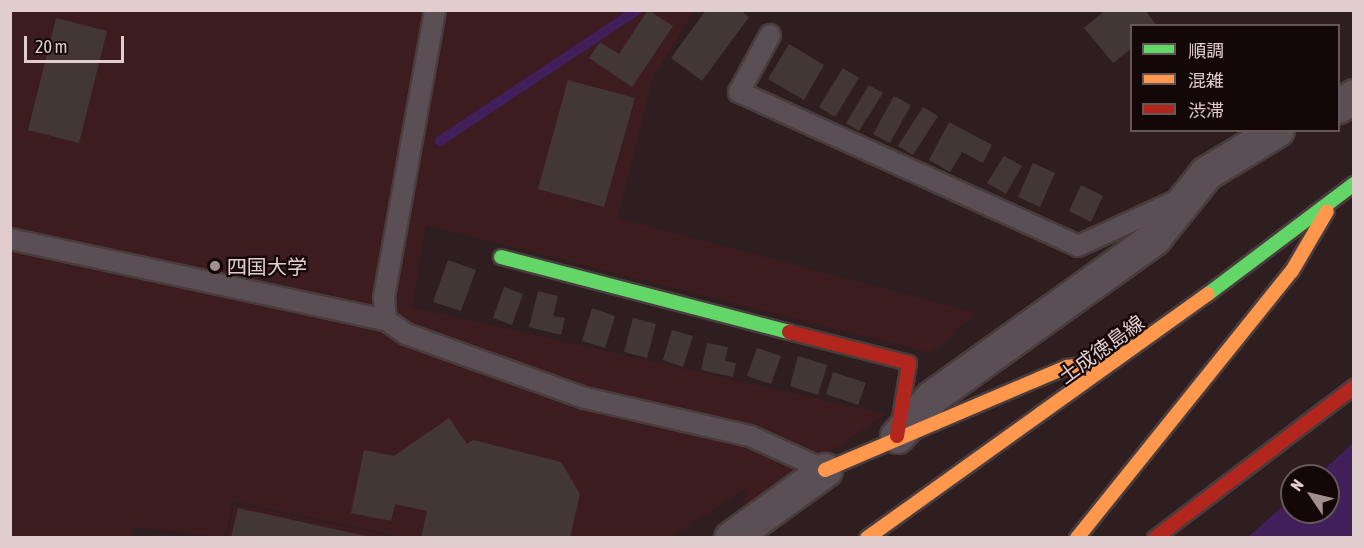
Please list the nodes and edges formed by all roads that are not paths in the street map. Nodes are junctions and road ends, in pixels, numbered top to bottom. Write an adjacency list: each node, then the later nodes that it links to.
1 (435, 10): 11 (lane)
2 (770, 35): 7 (lane)
3 (1353, 96): 4 (street)
4 (1340, 105)
5 (1273, 132): 7 (street)
6 (1353, 184): 8 (main road, 土成徳島線)
7 (1185, 197): 14 (street)
8 (1334, 200): 12 (main road, 土成徳島線); 18 (main road)
9 (10, 239): 11 (lane)
10 (501, 257): 14 (main road)
11 (386, 320): 15 (lane)
12 (1122, 359): 14 (main road); 17 (main road, 土成徳島線)
13 (1353, 387): 19 (main road)
14 (897, 436): 15 (main road)
15 (825, 470): 16 (street)
16 (731, 537)
17 (867, 537)
18 (1077, 537)
19 (1155, 537)

